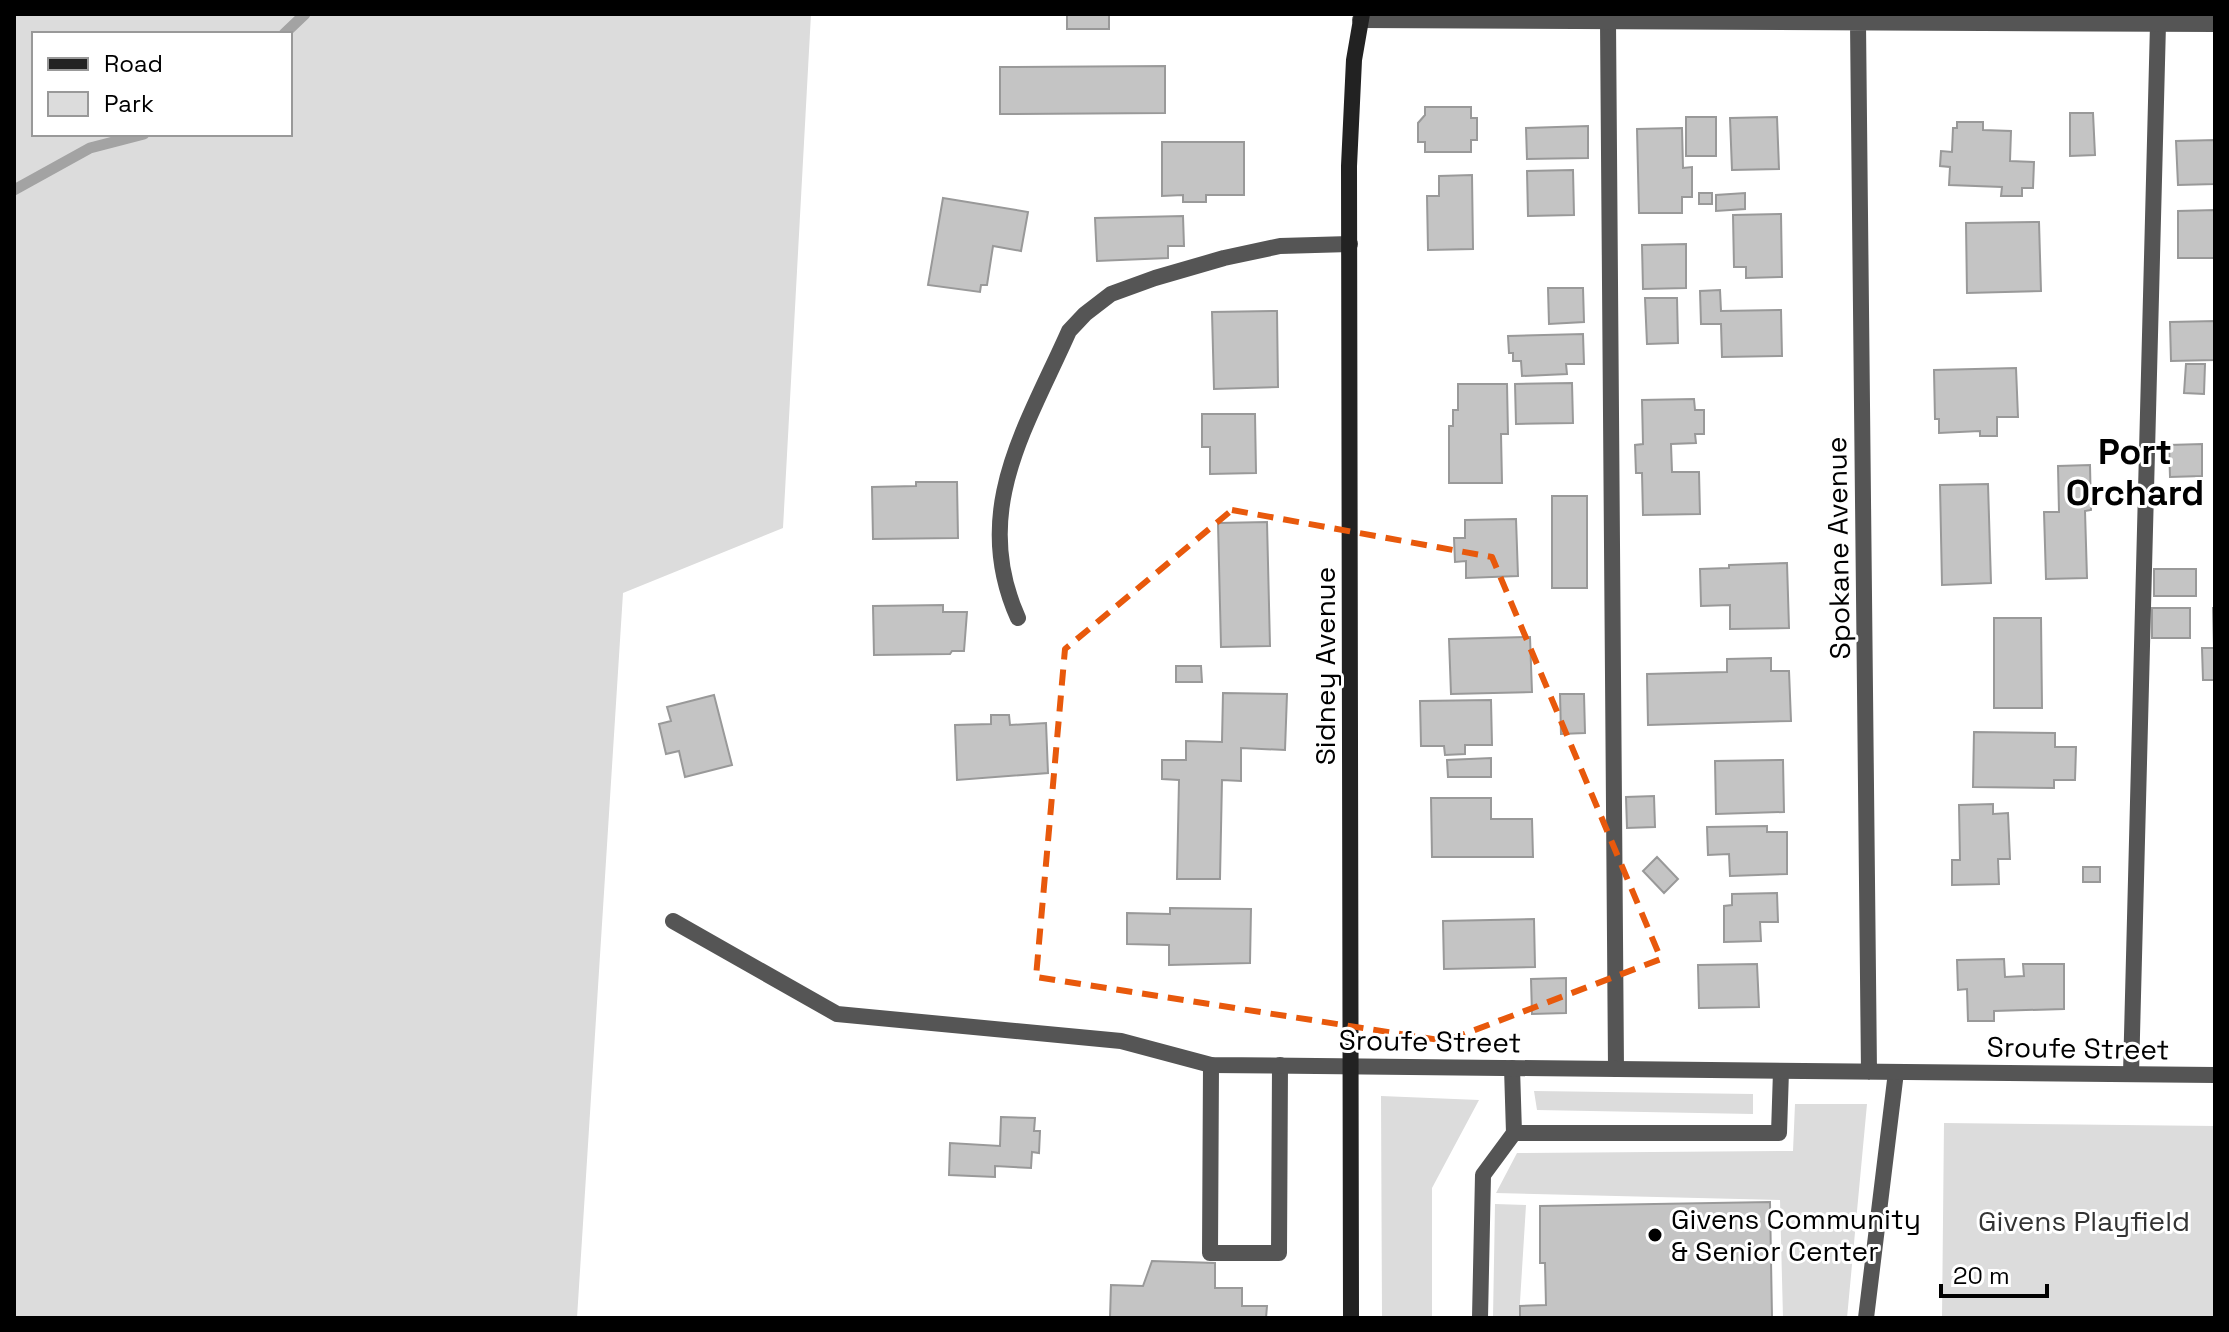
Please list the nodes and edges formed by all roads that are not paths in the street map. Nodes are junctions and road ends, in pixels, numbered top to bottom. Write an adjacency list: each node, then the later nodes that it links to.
1 (1361, 17): 2 (street); 6 (main road, Sidney Avenue)
2 (1608, 21): 3 (street); 13 (street)
3 (1858, 23): 4 (street); 15 (street, Spokane Avenue)
4 (2158, 24): 5 (street); 17 (street)
5 (2215, 24)
6 (1350, 244): 7 (street); 11 (main road, Sidney Avenue)
7 (1018, 618)
8 (673, 921): 9 (street, Sroufe Street)
9 (1211, 1065): 10 (street, Sroufe Street); 10 (street)
10 (1280, 1065): 11 (street, Sroufe Street)
11 (1352, 1067): 12 (street, Sroufe Street); 20 (main road, Sidney Avenue)
12 (1512, 1068): 13 (street, Sroufe Street); 19 (street)
13 (1616, 1069): 14 (street, Sroufe Street)
14 (1781, 1071): 15 (street, Sroufe Street); 19 (street)
15 (1869, 1072): 16 (street, Sroufe Street)
16 (1896, 1072): 17 (street, Sroufe Street); 22 (street)
17 (2131, 1074): 18 (street, Sroufe Street)
18 (2215, 1075)
19 (1514, 1133): 21 (street)
20 (1351, 1318)
21 (1480, 1318)
22 (1866, 1318)

